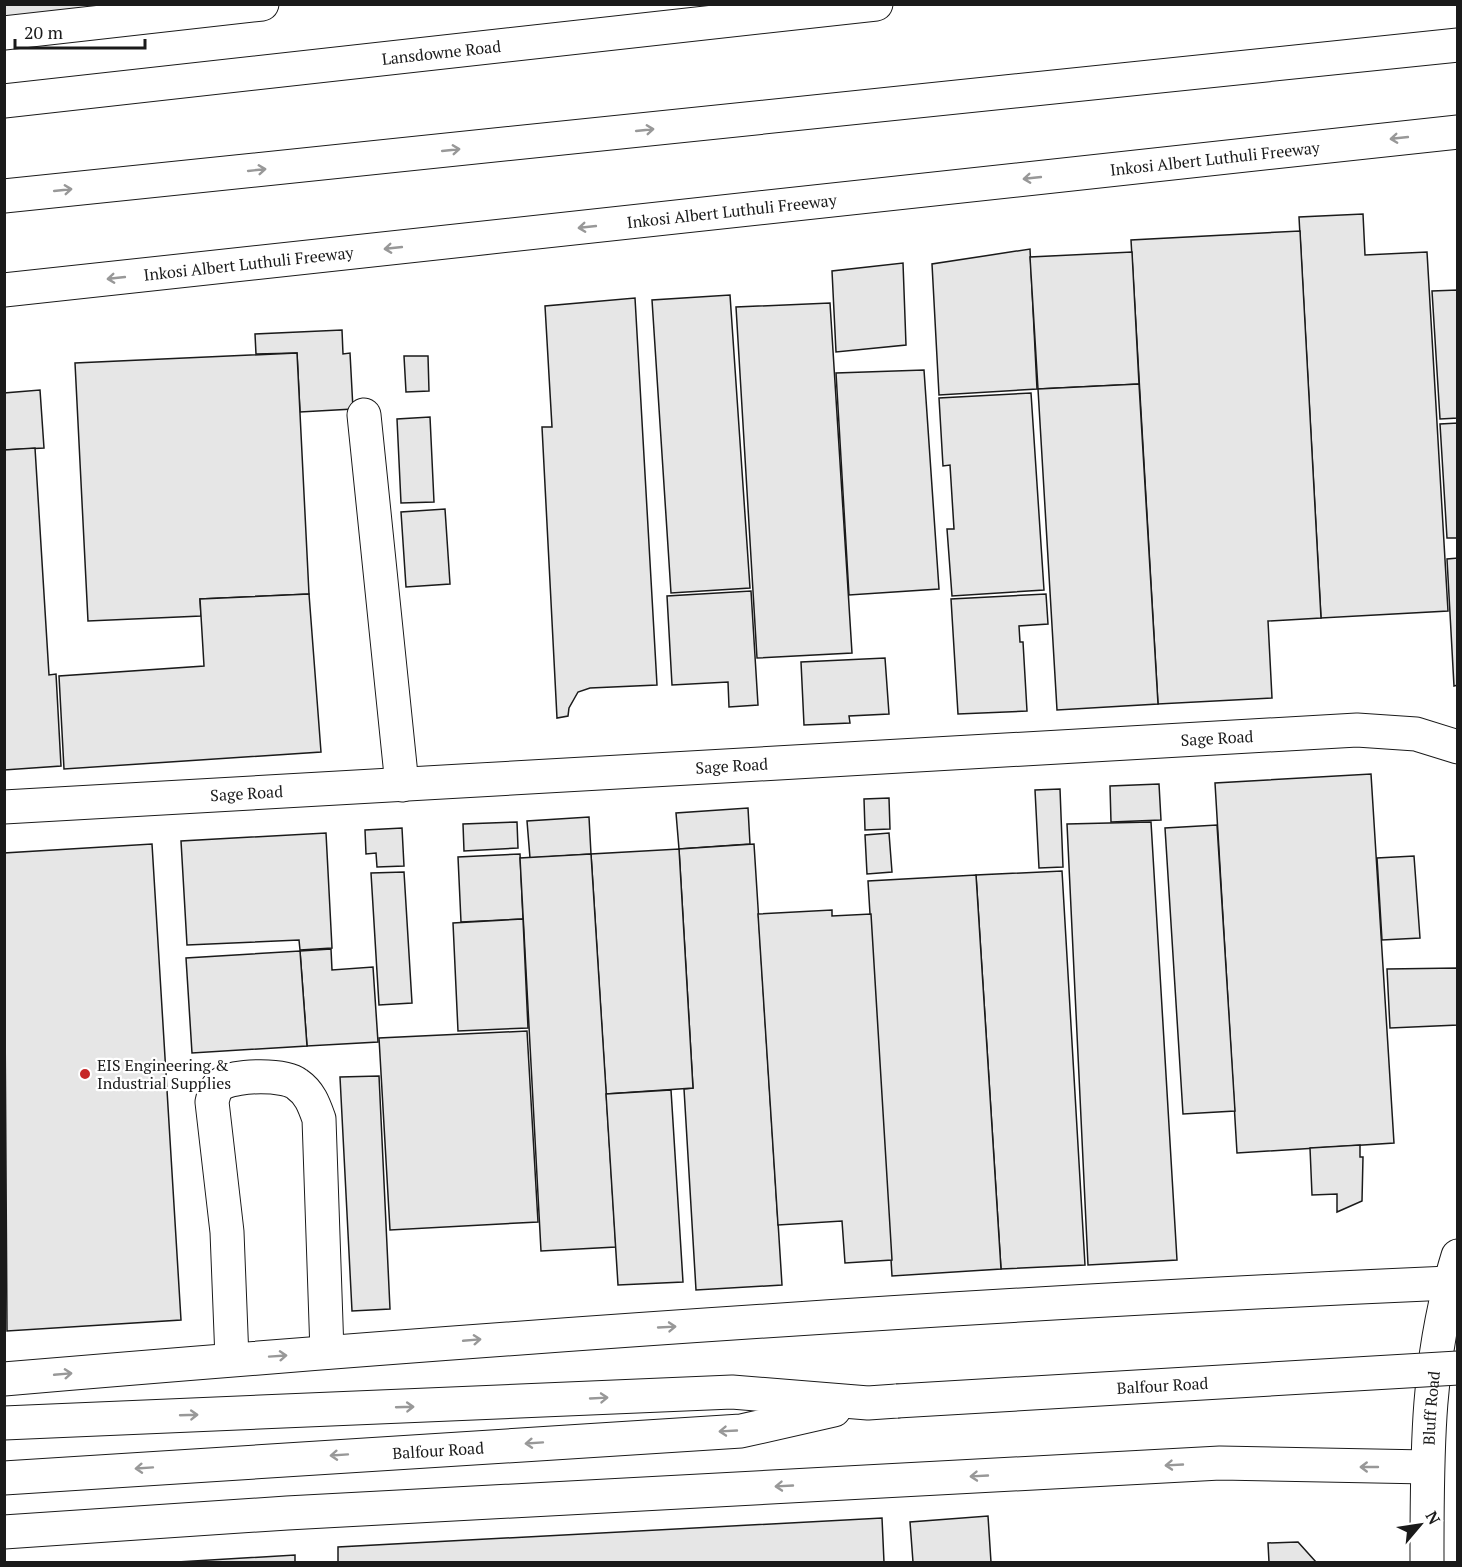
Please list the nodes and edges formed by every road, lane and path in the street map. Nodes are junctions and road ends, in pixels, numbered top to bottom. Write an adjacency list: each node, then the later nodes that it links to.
1 (262, 4): 3 (main road)
2 (876, 4): 5 (main road, Lansdowne Road)
3 (4, 33)
4 (1458, 45): 7 (main road, one-way to 4)
5 (4, 101)
6 (1458, 132): 8 (main road, Inkosi Albert Luthuli Freeway, one-way to 8)
7 (4, 196)
8 (4, 290)
9 (364, 415): 11 (main road)
10 (1458, 747): 11 (main road, Sage Road)
11 (402, 784): 12 (main road, Sage Road)
12 (4, 807)
13 (1453, 1270): 14 (main road, one-way to 13); 20 (main road, Bluff Road)
14 (327, 1352): 15 (main road, one-way to 14); 15 (main road)
15 (232, 1359): 17 (main road, one-way to 15)
16 (1458, 1368): 18 (main road, Balfour Road, bridge)
17 (4, 1379)
18 (882, 1402): 19 (main road, Balfour Road, one-way to 18); 21 (main road, Balfour Road, one-way to 21)
19 (4, 1423)
20 (1427, 1467): 22 (main road, one-way to 22); 23 (main road, Bluff Road)
21 (4, 1478)
22 (4, 1532)
23 (1427, 1563)

